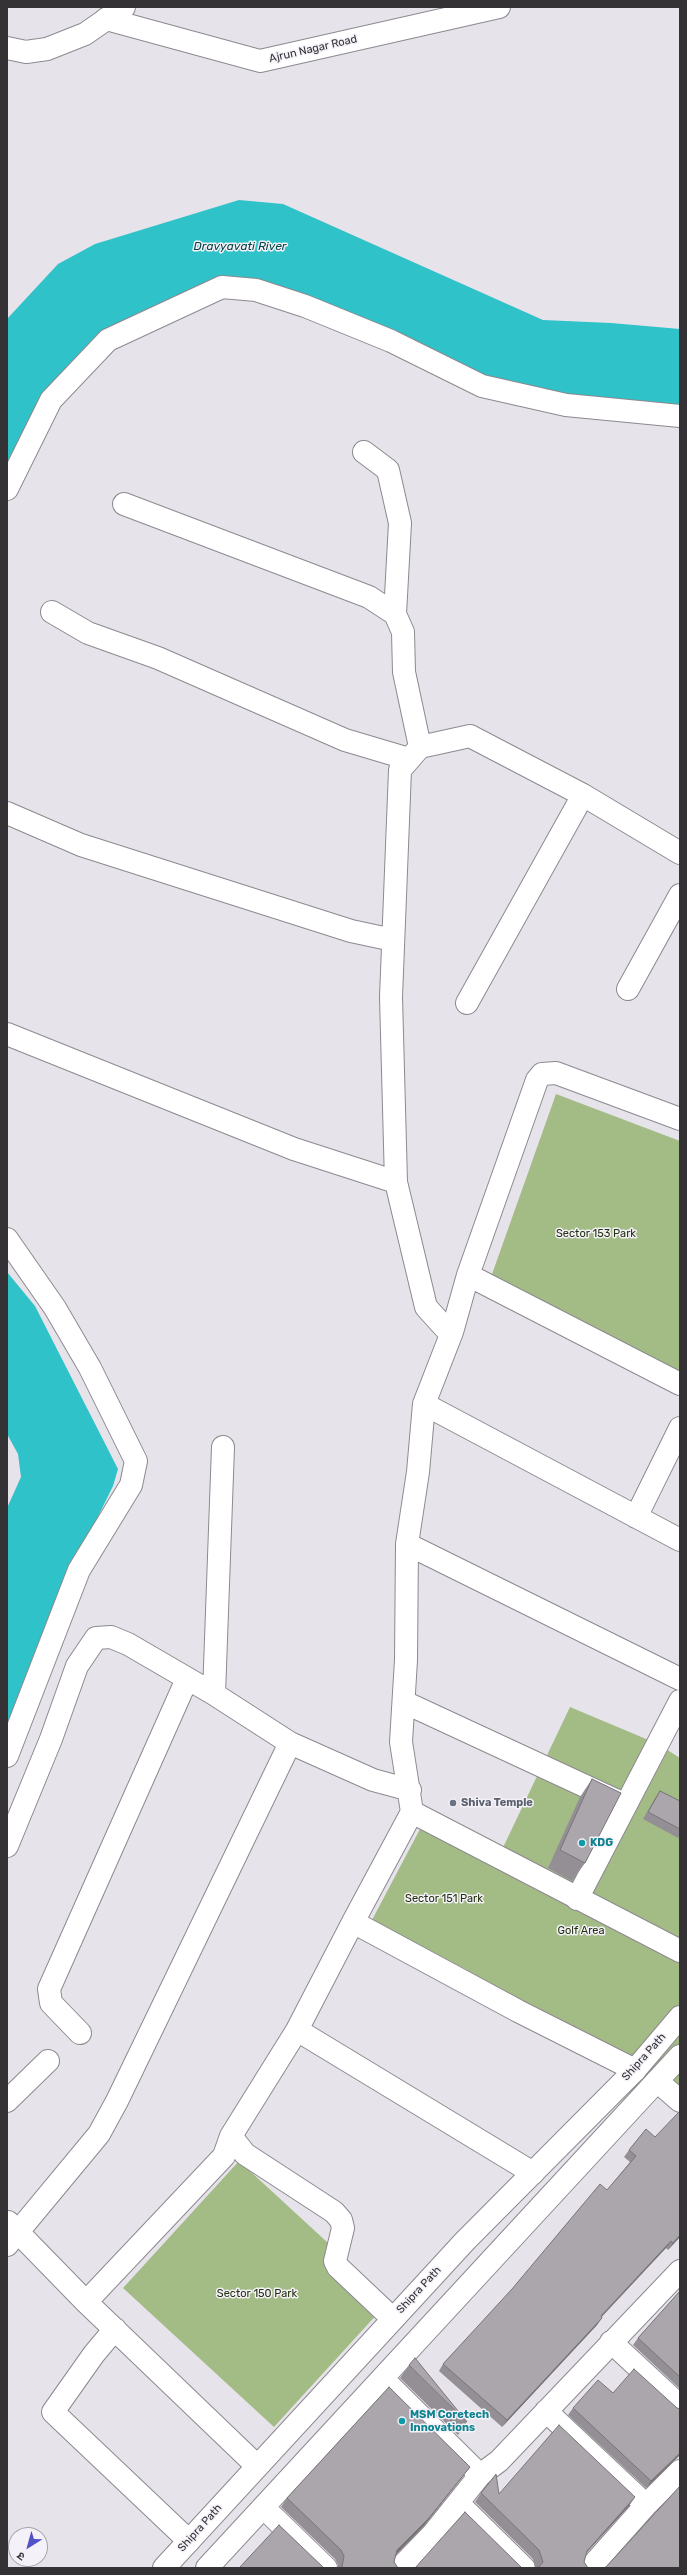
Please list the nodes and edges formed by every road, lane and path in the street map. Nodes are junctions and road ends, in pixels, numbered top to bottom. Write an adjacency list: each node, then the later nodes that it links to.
1 (124, 7): 3 (street)
2 (499, 7): 3 (street, Ajrun Nagar Road)
3 (106, 19): 4 (street)
4 (7, 48)
5 (680, 416): 7 (street)
6 (364, 452): 10 (street)
7 (7, 489)
8 (124, 504): 10 (street)
9 (52, 612): 11 (street)
10 (395, 614): 11 (street)
11 (414, 753): 12 (street); 16 (street)
12 (583, 796): 14 (street); 18 (street)
13 (7, 813): 16 (street)
14 (680, 853)
15 (680, 896): 17 (street)
16 (393, 940): 21 (street)
17 (628, 988)
18 (467, 1002)
19 (7, 1034): 21 (street)
20 (680, 1119): 23 (street)
21 (396, 1182): 24 (street)
22 (7, 1239): 38 (street)
23 (468, 1276): 24 (street); 25 (street)
24 (452, 1332): 26 (street)
25 (680, 1384)
26 (424, 1404): 29 (street); 31 (street)
27 (680, 1428): 29 (street)
28 (223, 1447): 34 (street)
29 (636, 1517): 30 (street)
30 (680, 1540)
31 (407, 1544): 33 (street); 36 (street)
32 (187, 1679): 34 (street); 42 (street); 48 (street)
33 (680, 1679)
34 (214, 1694): 37 (street)
35 (680, 1701): 40 (street)
36 (404, 1702): 39 (street); 40 (street)
37 (290, 1743): 39 (street); 57 (street)
38 (7, 1756)
39 (410, 1790): 41 (street)
40 (626, 1806): 43 (street)
41 (412, 1812): 43 (street); 44 (street)
42 (7, 1846)
43 (577, 1899): 45 (street)
44 (353, 1922): 47 (street); 51 (street)
45 (680, 1951)
46 (680, 2017): 51 (street, Shipra Path)
47 (297, 2030): 55 (street); 56 (street)
48 (80, 2033)
49 (680, 2056): 52 (street)
50 (48, 2061): 53 (street)
51 (634, 2070): 56 (street, Shipra Path)
52 (657, 2081): 54 (street); 63 (street)
53 (7, 2101)
54 (680, 2101)
55 (231, 2136): 59 (street); 60 (street)
56 (533, 2172): 60 (street, Shipra Path)
57 (11, 2232): 59 (street)
58 (680, 2271): 62 (street)
59 (86, 2302): 61 (street)
60 (393, 2319): 66 (street, Shipra Path)
61 (115, 2329): 66 (street); 72 (street)
62 (612, 2342): 64 (street); 65 (street)
63 (383, 2379): 68 (street); 71 (street)
64 (680, 2406)
65 (546, 2411): 68 (street); 70 (street)
66 (256, 2465): 72 (street, Shipra Path)
67 (680, 2472): 70 (street)
68 (480, 2475): 69 (street)
69 (458, 2503): 76 (street); 77 (street)
70 (646, 2505): 78 (street)
71 (264, 2508): 74 (street); 75 (street)
72 (189, 2541): 73 (street, Shipra Path)
73 (164, 2568)
74 (207, 2568)
75 (326, 2568)
76 (400, 2568)
77 (524, 2568)
78 (590, 2568)

